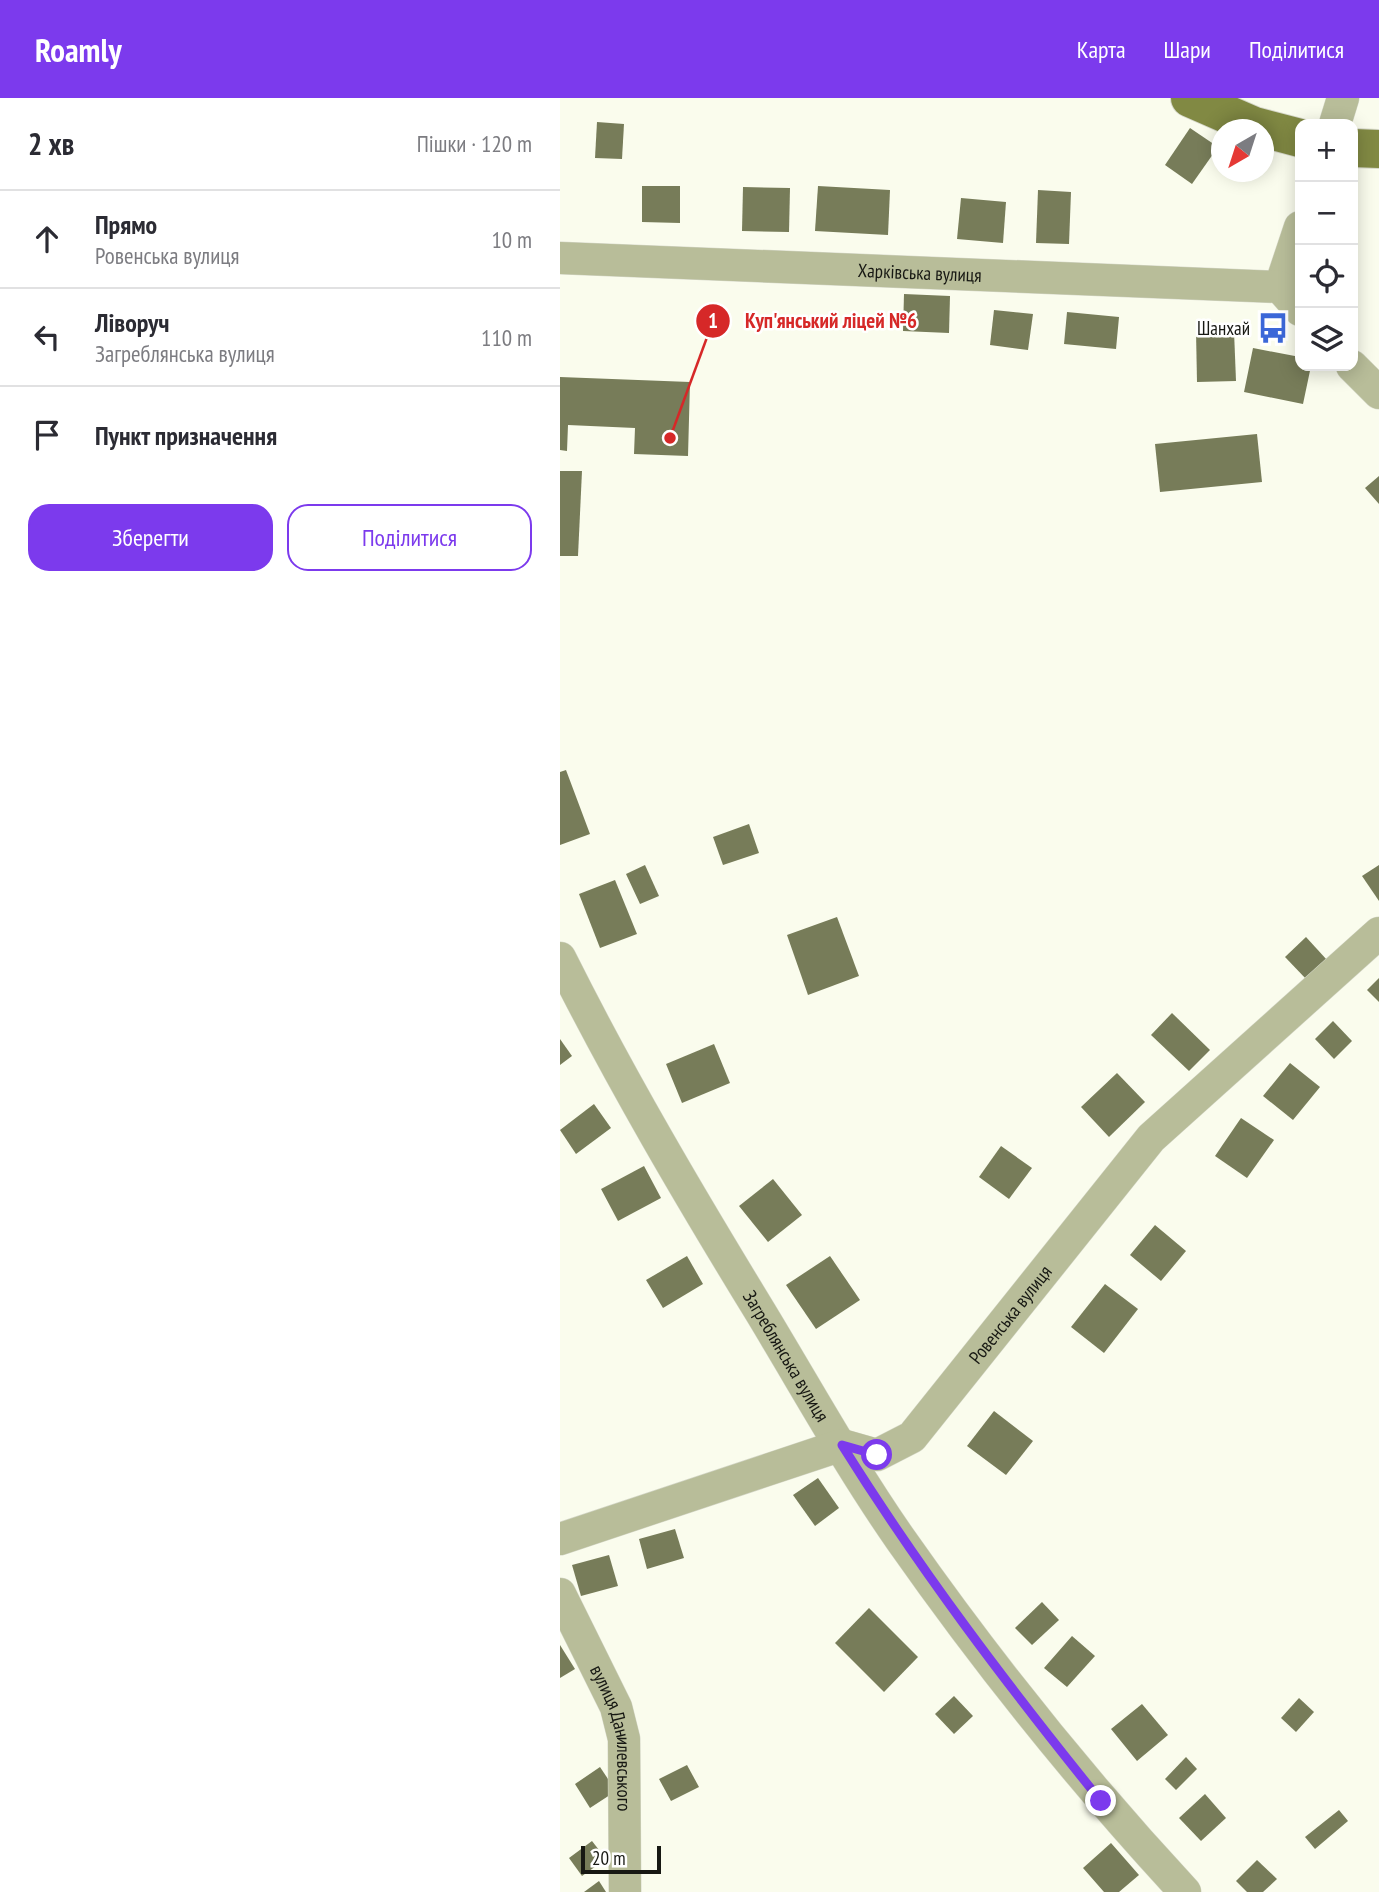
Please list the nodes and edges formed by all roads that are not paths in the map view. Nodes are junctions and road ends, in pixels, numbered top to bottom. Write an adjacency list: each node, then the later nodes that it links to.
1 (1190, 98): 4 (main road)
2 (1343, 98): 3 (street)
3 (1337, 119)
4 (1295, 137)
5 (1358, 148): 6 (main road)
6 (1379, 149)
7 (1298, 245): 9 (street)
8 (560, 258): 9 (street, Харківська вулиця)
9 (1290, 299)
10 (1357, 371): 11 (street)
11 (1379, 393)
12 (1379, 933): 14 (street, Ровенська вулиця)
13 (560, 958): 14 (street, Загреблянська вулиця)
14 (842, 1445): 15 (street); 18 (street, Загреблянська вулиця)
15 (560, 1539)
16 (560, 1594): 17 (street, вулиця Данилевського)
17 (625, 1892)
18 (1185, 1892)

